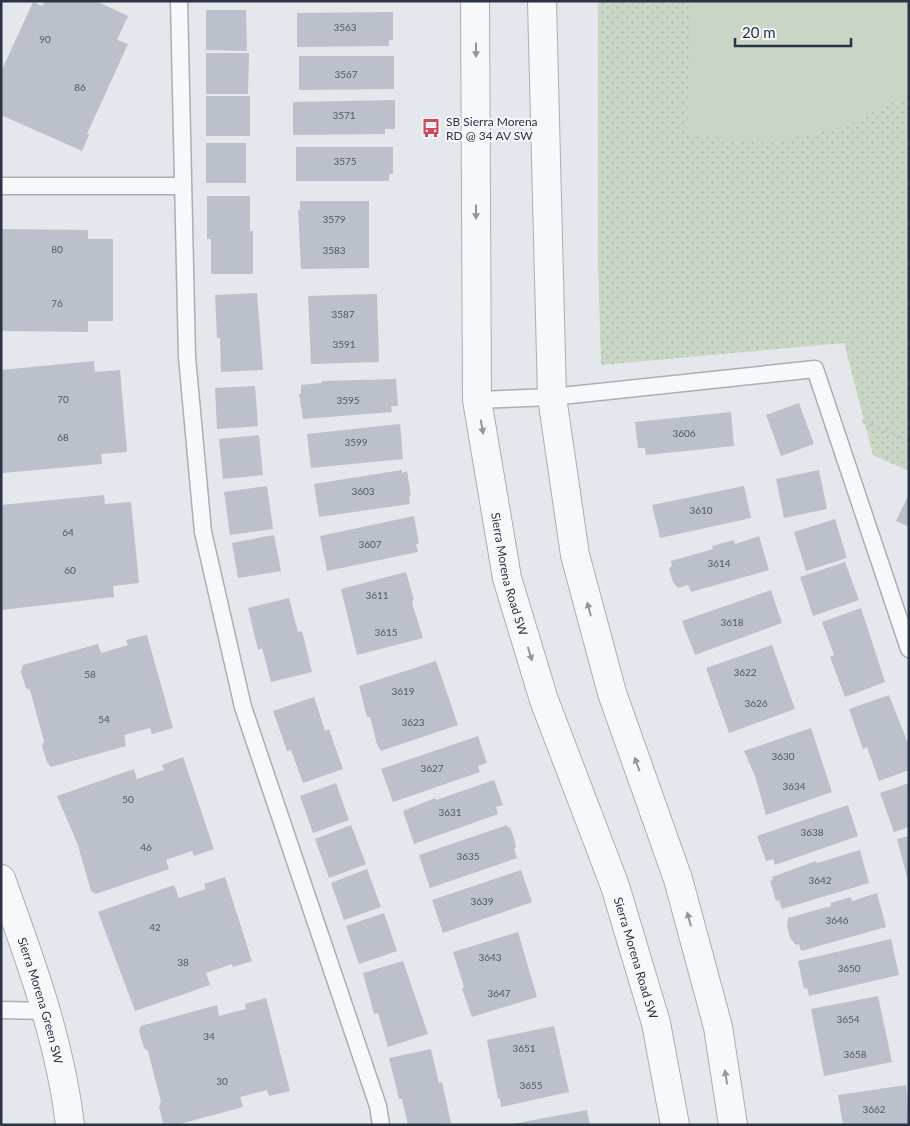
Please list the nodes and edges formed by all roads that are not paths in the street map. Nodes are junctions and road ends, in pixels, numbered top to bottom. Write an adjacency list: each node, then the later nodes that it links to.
1 (179, 1): 5 (lane)
2 (475, 1): 7 (street, Sierra Morena Road SW, one-way to 7)
3 (542, 1): 6 (street)
4 (1, 186): 5 (lane)
5 (183, 186): 13 (lane)
6 (552, 397): 7 (lane); 8 (lane); 15 (street, one-way to 6)
7 (477, 400): 14 (street, Sierra Morena Road SW, one-way to 14)
8 (909, 649)
9 (1, 879): 11 (street, Sierra Morena Green SW)
10 (1, 1010): 11 (lane)
11 (46, 1011): 12 (street, Sierra Morena Green SW)
12 (70, 1125)
13 (381, 1125)
14 (675, 1125)
15 (733, 1125)

